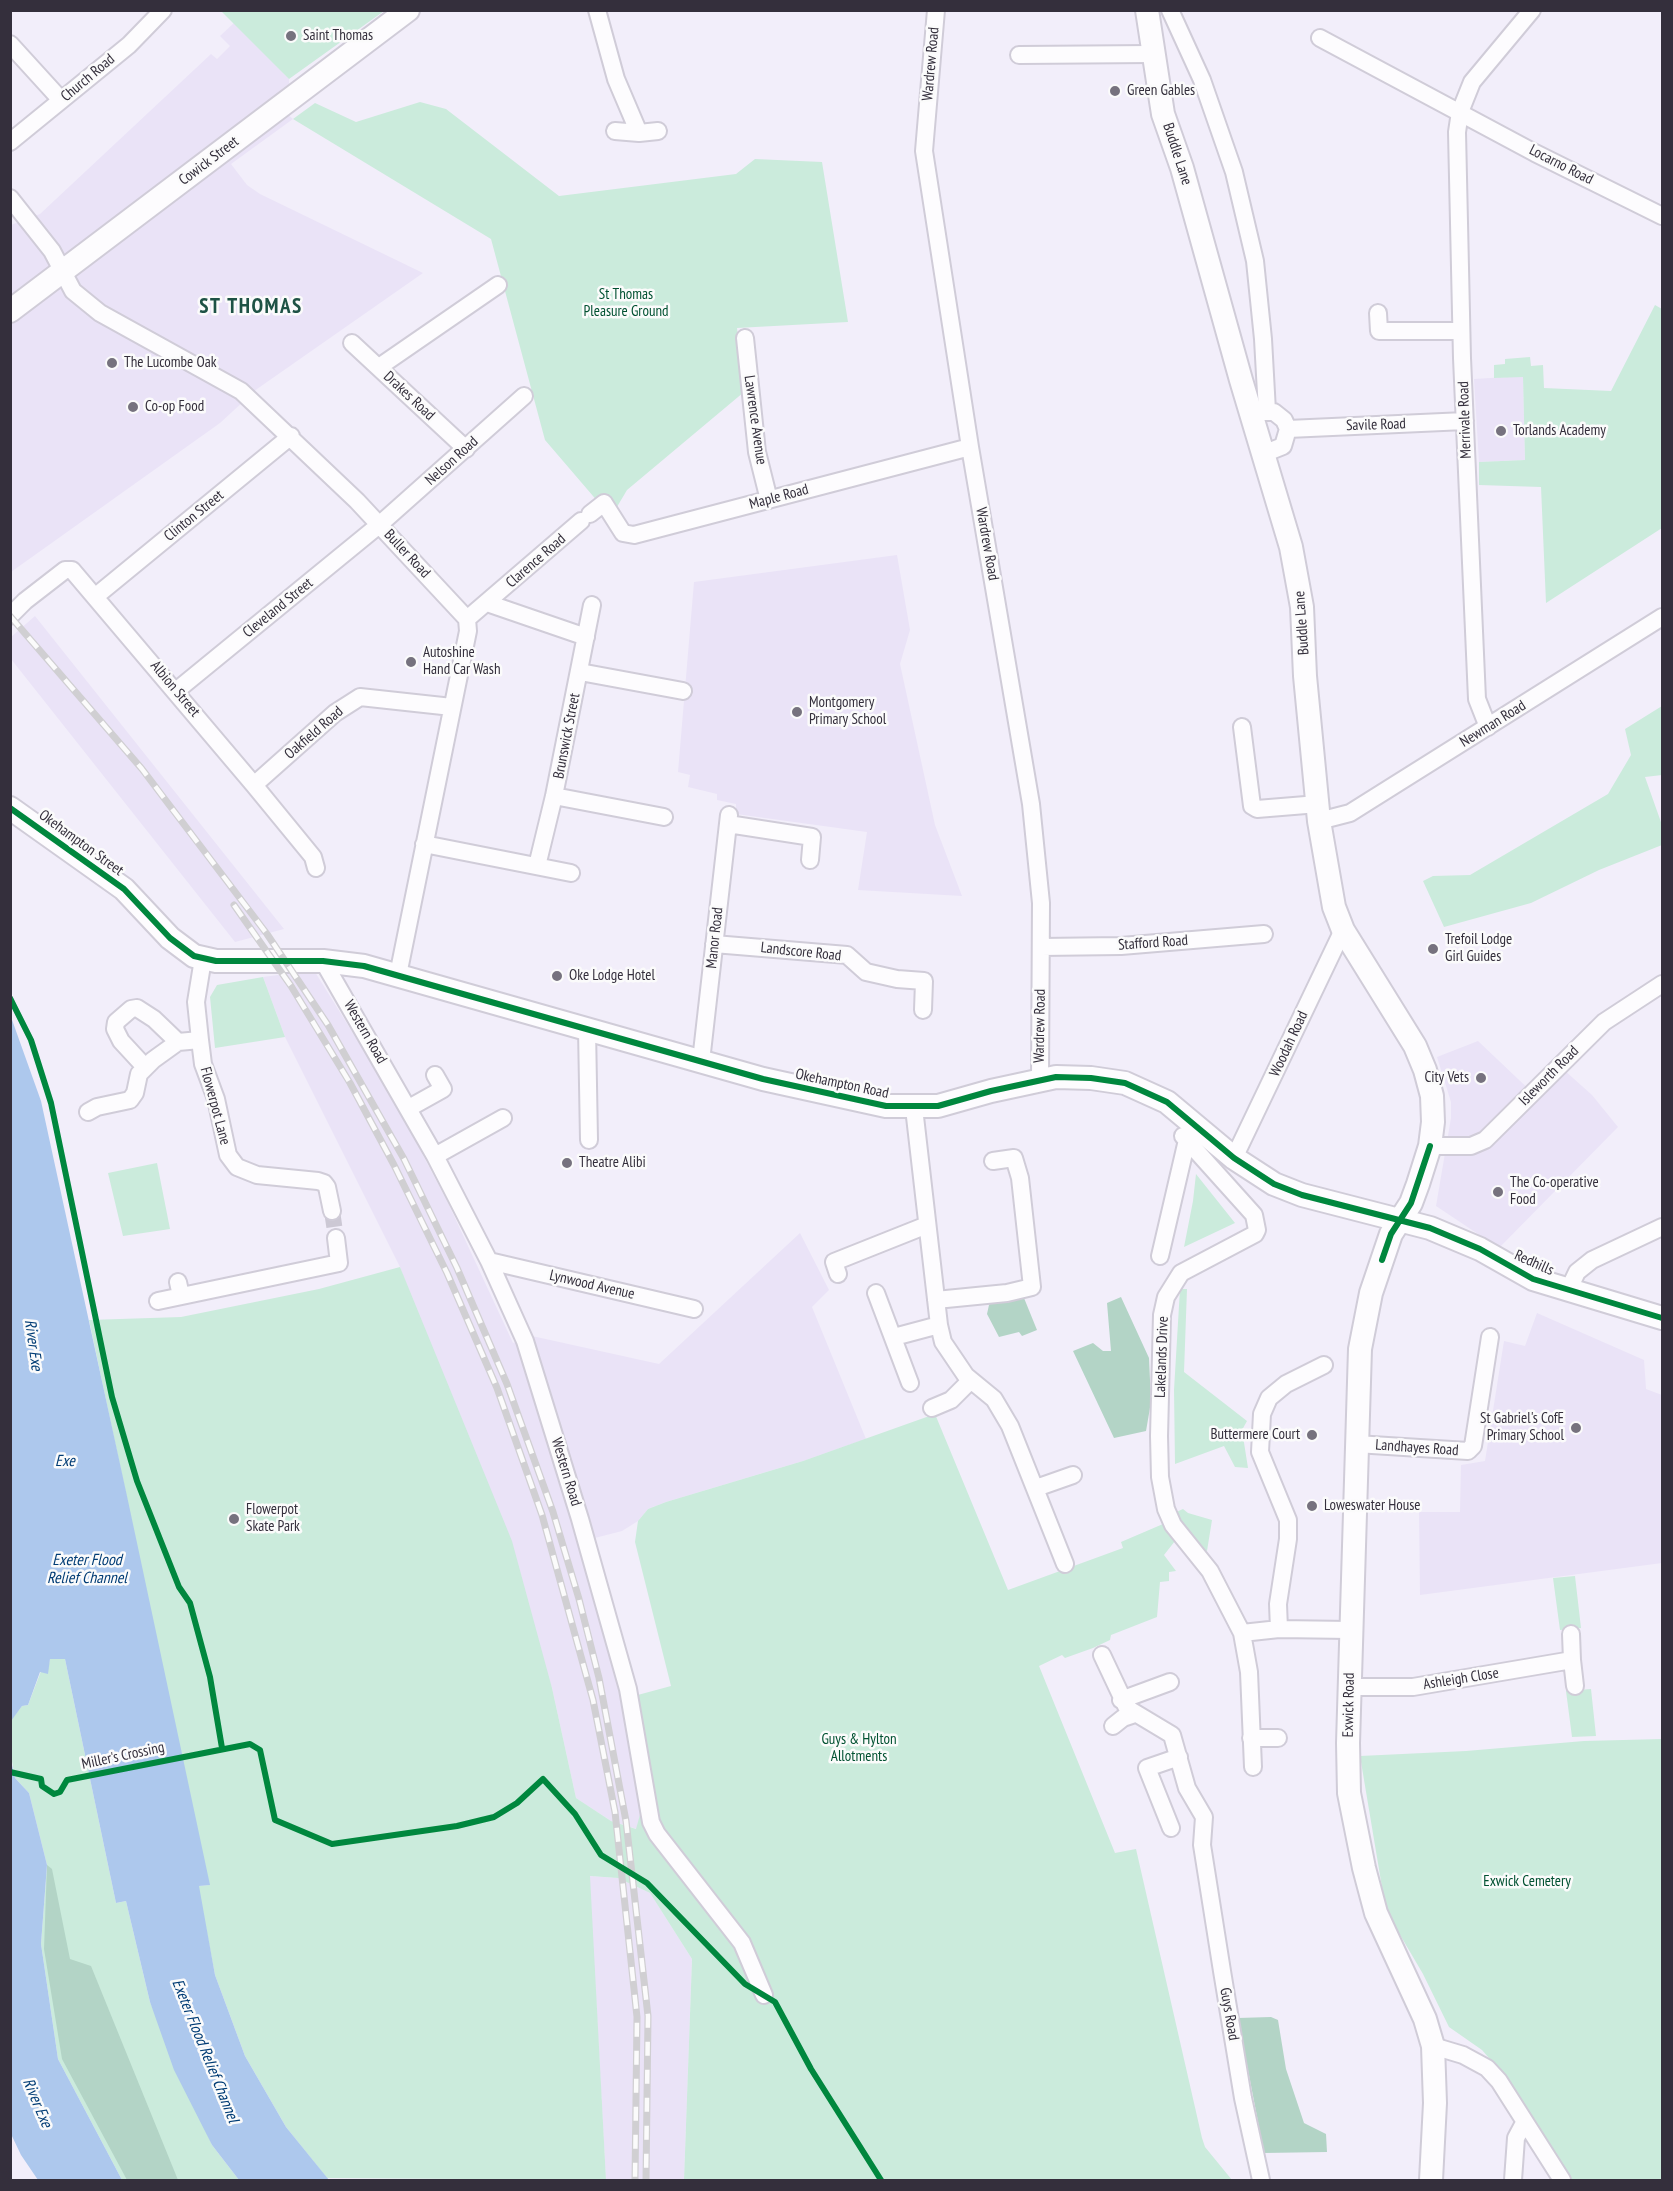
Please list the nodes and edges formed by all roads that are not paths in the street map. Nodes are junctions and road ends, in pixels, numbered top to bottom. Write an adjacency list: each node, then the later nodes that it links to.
1 (163, 10): 12 (street, Church Road)
2 (408, 10): 20 (street, Cowick Street)
3 (597, 10): 16 (street)
4 (936, 10): 33 (street, Wardrew Road)
5 (1146, 10): 10 (street, Buddle Lane)
6 (1170, 10): 29 (street, Buddle Lane)
7 (1532, 10): 13 (street, Merrivale Road)
8 (1320, 38): 13 (street)
9 (10, 44): 12 (street)
10 (1152, 54): 11 (street); 29 (street, Buddle Lane)
11 (1019, 55)
12 (62, 100): 17 (street, Church Road)
13 (1460, 112): 19 (street, Locarno Road); 24 (street, Merrivale Road)
14 (615, 131): 16 (street)
15 (658, 131): 16 (street)
16 (639, 133)
17 (10, 142)
18 (10, 198): 20 (street, Buller Road)
19 (1662, 216)
20 (63, 271): 22 (street, Cowick Street); 32 (street, Buller Road)
21 (498, 285): 27 (street)
22 (10, 311)
23 (1378, 314): 24 (street)
24 (1461, 331): 30 (street, Merrivale Road)
25 (745, 338): 36 (street, Lawrence Avenue)
26 (352, 343): 27 (street, Drakes Road)
27 (379, 368): 34 (street, Drakes Road)
28 (524, 396): 34 (street, Nelson Road)
29 (1259, 412): 31 (street); 35 (street, Buddle Lane)
30 (1465, 422): 31 (street, Savile Road); 51 (street, Merrivale Road)
31 (1288, 429): 35 (street)
32 (291, 436): 38 (street, Buller Road); 39 (street, Clinton Street)
33 (970, 447): 36 (street, Maple Road); 65 (street, Wardrew Road)
34 (466, 449): 38 (street, Nelson Road)
35 (1263, 454): 55 (street, Buddle Lane)
36 (769, 500): 37 (street, Maple Road)
37 (604, 503): 40 (street, Clarence Road)
38 (379, 525): 44 (street, Buller Road); 47 (street, Cleveland Street)
39 (96, 596): 42 (street, Albion Street); 47 (street, Albion Street)
40 (487, 603): 44 (street, Clarence Road); 45 (street)
41 (592, 605): 45 (street, Brunswick Street)
42 (14, 613)
43 (1662, 617): 51 (street, Newman Road)
44 (467, 619): 49 (street)
45 (586, 637): 46 (street, Brunswick Street)
46 (580, 672): 48 (street); 53 (street, Brunswick Street)
47 (176, 690): 52 (street, Albion Street)
48 (683, 690)
49 (452, 706): 52 (street, Oakfield Road); 57 (street)
50 (1242, 727): 55 (street, Newman Road)
51 (1488, 727): 55 (street, Newman Road)
52 (254, 785): 60 (street, Albion Street)
53 (554, 796): 56 (street); 59 (street, Brunswick Street)
54 (10, 808): 66 (street, Okehampton Street)
55 (1319, 812): 62 (street, Buddle Lane)
56 (664, 817)
57 (424, 844): 59 (street); 69 (street)
58 (810, 860): 64 (street, Manor Road)
59 (537, 866): 61 (street)
60 (316, 868)
61 (571, 873)
62 (1343, 930): 84 (street, Buddle Lane); 86 (street, Woodah Road)
63 (1264, 934): 65 (street, Stafford Road)
64 (714, 944): 71 (street, Landscore Road); 75 (street, Manor Road)
65 (1041, 947): 78 (street, Wardrew Road)
66 (203, 959): 68 (street, Okehampton Street); 73 (street, Flowerpot Lane)
67 (323, 960): 68 (street, Okehampton Road); 69 (street, Okehampton Road); 79 (street, Western Road)
68 (255, 962)
69 (398, 975): 72 (street, Okehampton Road)
70 (1662, 984): 84 (street, Isleworth Road)
71 (923, 1010)
72 (587, 1029): 75 (street, Okehampton Road); 83 (street)
73 (200, 1040): 74 (street); 88 (street, Flowerpot Lane)
74 (178, 1042): 76 (street); 76 (street)
75 (701, 1061): 80 (street, Okehampton Road)
76 (145, 1067): 81 (street)
77 (435, 1076): 79 (street)
78 (1040, 1079): 80 (street, Okehampton Road); 86 (street, Okehampton Road)
79 (409, 1108): 85 (street, Western Road)
80 (914, 1108): 90 (street)
81 (88, 1112)
82 (503, 1118): 85 (street)
83 (589, 1140)
84 (1430, 1146): 89 (street, Buddle Lane)
85 (435, 1156): 94 (street, Western Road)
86 (1234, 1158): 89 (street, Okehampton Road)
87 (993, 1161): 98 (street)
88 (332, 1211)
89 (1399, 1221): 96 (street, Redhills); 111 (street, Exwick Road)
90 (927, 1225): 95 (street); 98 (street)
91 (1662, 1227): 96 (street)
92 (336, 1238): 99 (street)
93 (1160, 1256): 117 (street, Lakelands Drive)
94 (489, 1261): 100 (street, Lynwood Avenue); 132 (street, Western Road)
95 (838, 1274)
96 (1568, 1291): 101 (street, Redhills)
97 (876, 1293): 103 (street)
98 (936, 1300): 102 (street)
99 (158, 1301)
100 (694, 1309)
101 (1662, 1318)
102 (939, 1325): 103 (street); 107 (street)
103 (894, 1337): 108 (street)
104 (1490, 1337): 111 (street, Landhayes Road)
105 (1324, 1365): 109 (street)
106 (1279, 1368): 109 (street)
107 (971, 1380): 110 (street); 113 (street)
108 (910, 1383)
109 (1286, 1384): 115 (street)
110 (932, 1408)
111 (1356, 1444): 116 (street, Exwick Road)
112 (1073, 1475): 113 (street)
113 (1036, 1488): 114 (street)
114 (1065, 1564)
115 (1280, 1629): 116 (street); 117 (street)
116 (1350, 1630): 123 (street, Exwick Road)
117 (1242, 1633): 127 (street, Lakelands Drive)
118 (1571, 1634): 120 (street)
119 (1102, 1655): 124 (street)
120 (1572, 1660): 122 (street); 123 (street, Ashleigh Close)
121 (1170, 1682): 124 (street)
122 (1575, 1686)
123 (1350, 1687): 133 (street, Exwick Road)
124 (1121, 1700): 125 (street, Guys Road)
125 (1135, 1714): 126 (street); 129 (street, Guys Road)
126 (1113, 1726)
127 (1251, 1738): 128 (street); 130 (street, Lakelands Drive)
128 (1278, 1738)
129 (1179, 1757): 131 (street); 135 (street, Guys Road)
130 (1253, 1767)
131 (1171, 1828)
132 (764, 1995)
133 (1433, 2046): 134 (street); 136 (street, Exwick Road)
134 (1524, 2123): 137 (street); 138 (street)
135 (1261, 2181)
136 (1431, 2181)
137 (1513, 2181)
138 (1562, 2181)

